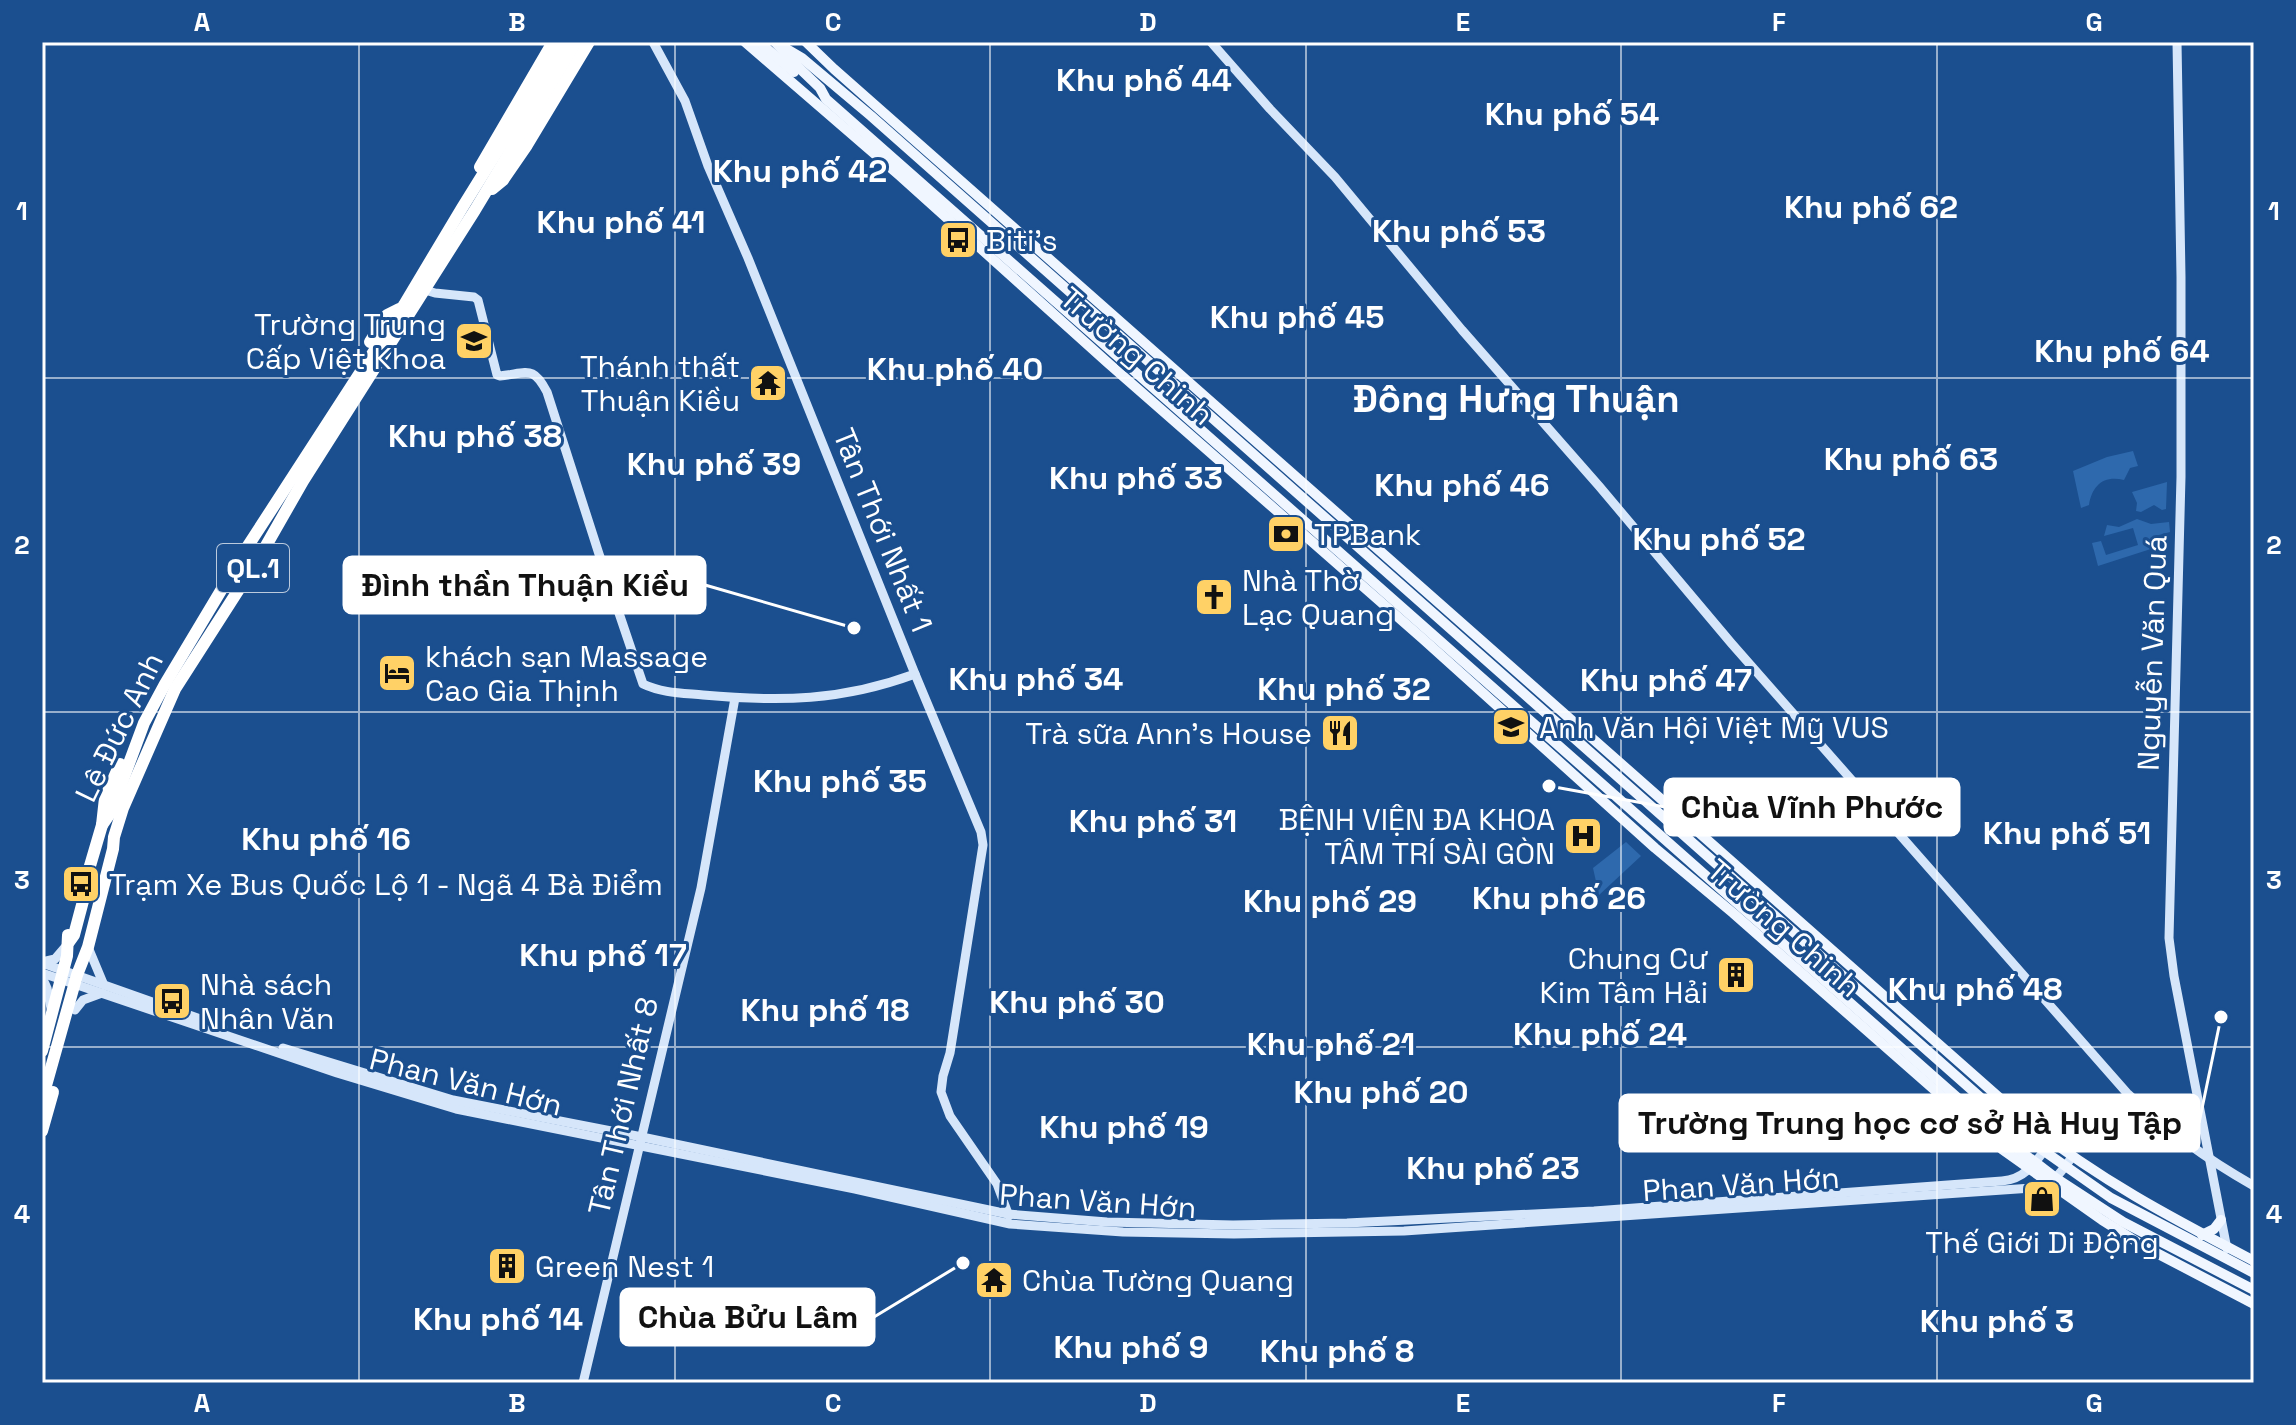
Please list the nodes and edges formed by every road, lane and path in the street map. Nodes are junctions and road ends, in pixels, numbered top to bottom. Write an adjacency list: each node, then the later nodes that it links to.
1 (553, 42): 20 (highway, Lê Đức Anh / QL.1)
2 (565, 42): 19 (highway, QL.1)
3 (576, 42): 19 (highway, QL.1)
4 (589, 42): 20 (highway, Lê Đức Anh / QL.1)
5 (653, 42): 25 (street, Tân Thới Nhất 1)
6 (745, 42): 15 (main road, Trường Chinh)
7 (759, 42): 16 (main road)
8 (790, 42): 14 (main road)
9 (806, 42): 13 (main road, Trường Chinh)
10 (1211, 42): 40 (street)
11 (2177, 42): 40 (street, Nguyễn Văn Quá)
12 (776, 43): 14 (main road, Trường Chinh); 16 (main road, Trường Chinh)
13 (834, 69): 18 (main road, Trường Chinh); 22 (main road, Trường Chinh)
14 (838, 88): 18 (main road, Trường Chinh)
15 (812, 99): 17 (main road, Trường Chinh); 24 (main road, Trường Chinh)
16 (826, 99): 17 (main road, Trường Chinh)
17 (840, 111): 24 (main road, Trường Chinh)
18 (871, 116): 23 (main road, Trường Chinh)
19 (504, 151): 20 (highway, Lê Đức Anh / QL.1)
20 (479, 192): 21 (highway, Lê Đức Anh / QL.1); 27 (highway, Lê Đức Anh / QL.1)
21 (422, 294): 26 (street); 28 (highway, Lê Đức Anh / QL.1)
22 (1308, 487): 23 (main road); 39 (main road, Trường Chinh)
23 (1300, 497): 24 (main road); 39 (main road, Trường Chinh)
24 (1286, 512): 42 (main road, Trường Chinh)
25 (915, 674): 26 (street); 47 (street, Tân Thới Nhất 1)
26 (735, 698): 38 (street, Tân Thới Nhất 8)
27 (69, 942): 29 (street); 31 (highway, Lê Đức Anh / QL.1)
28 (88, 947): 32 (street); 33 (highway, Lê Đức Anh / QL.1)
29 (42, 962): 31 (street, Phan Văn Hớn)
30 (42, 975): 31 (street, Phan Văn Hớn); 34 (street)
31 (62, 976): 33 (street, Phan Văn Hớn); 34 (highway, Lê Đức Anh / QL.1)
32 (102, 988): 33 (street, Phan Văn Hớn); 33 (street); 38 (street, Phan Văn Hớn)
33 (74, 991): 36 (highway, Lê Đức Anh / QL.1)
34 (51, 1016): 35 (highway, Lê Đức Anh / QL.1)
35 (42, 1051)
36 (47, 1094): 37 (highway, Lê Đức Anh / QL.1)
37 (42, 1131)
38 (640, 1142): 47 (street, Phan Văn Hớn); 56 (street, Tân Thới Nhất 8)
39 (2047, 1146): 41 (main road, Trường Chinh); 42 (street)
40 (2210, 1160): 44 (street); 48 (street, Nguyễn Văn Quá)
41 (2069, 1162): 43 (street); 49 (main road, Trường Chinh); 51 (main road, Trường Chinh)
42 (2033, 1166): 43 (main road, Trường Chinh); 45 (street, Phan Văn Hớn)
43 (2053, 1181): 45 (street, Phan Văn Hớn); 46 (main road, Trường Chinh)
44 (2254, 1186)
45 (1853, 1196): 47 (street, Phan Văn Hớn)
46 (2105, 1216): 54 (main road, Trường Chinh); 55 (main road, Trường Chinh)
47 (1009, 1219)
48 (2221, 1220): 49 (main road); 50 (street, Nguyễn Văn Quá)
49 (2202, 1235): 50 (main road, Trường Chinh)
50 (2226, 1247): 51 (street, Nguyễn Văn Quá); 52 (main road, Trường Chinh)
51 (2229, 1260): 53 (main road, Trường Chinh)
52 (2254, 1261)
53 (2254, 1273)
54 (2254, 1290)
55 (2254, 1304)
56 (583, 1383)

